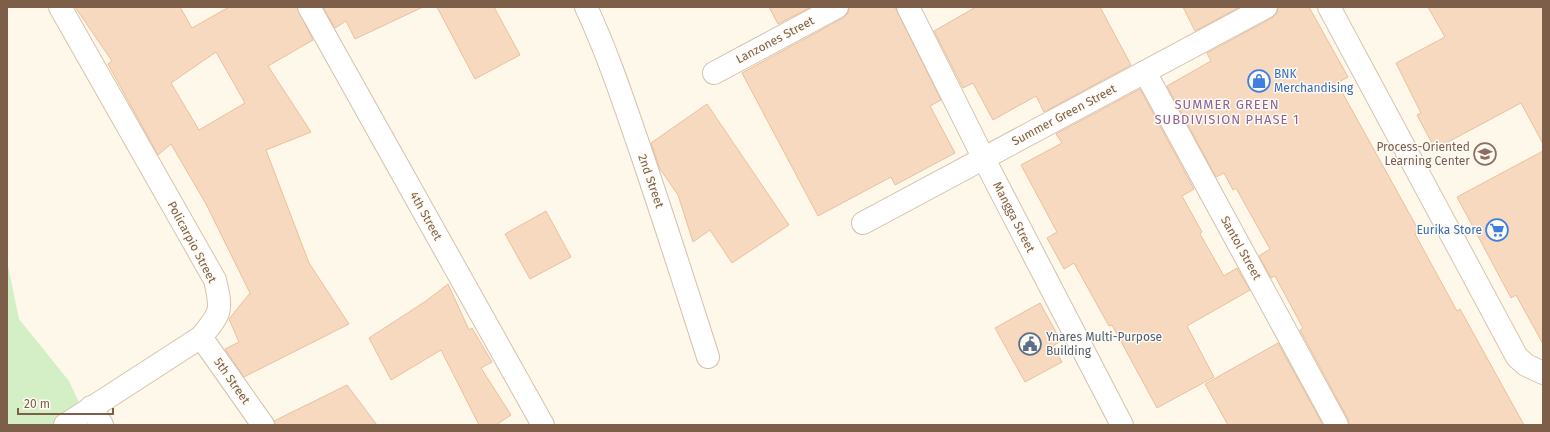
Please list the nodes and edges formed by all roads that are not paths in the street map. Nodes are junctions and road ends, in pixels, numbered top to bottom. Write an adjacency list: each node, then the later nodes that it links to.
1 (60, 7): 12 (street, Policarpio Street)
2 (309, 7): 20 (street, 4th Street)
3 (586, 7): 13 (street, 2nd Street)
4 (837, 7): 9 (street, Lanzones Street)
5 (908, 7): 10 (street, Mangga Street)
6 (1266, 7): 8 (street, Summer Green Street)
7 (1329, 7): 14 (street)
8 (1145, 72): 10 (street, Summer Green Street); 21 (street, Santol Street)
9 (714, 73)
10 (984, 159): 11 (street, Summer Green Street); 16 (street, Mangga Street)
11 (863, 223)
12 (201, 337): 15 (street, Policarpio Street); 19 (street, 5th Street)
13 (708, 357)
14 (1541, 375)
15 (90, 407): 17 (street, Policarpio Street); 18 (street)
16 (1121, 424)
17 (65, 425)
18 (102, 425)
19 (263, 425)
20 (543, 425)
21 (1337, 425)

